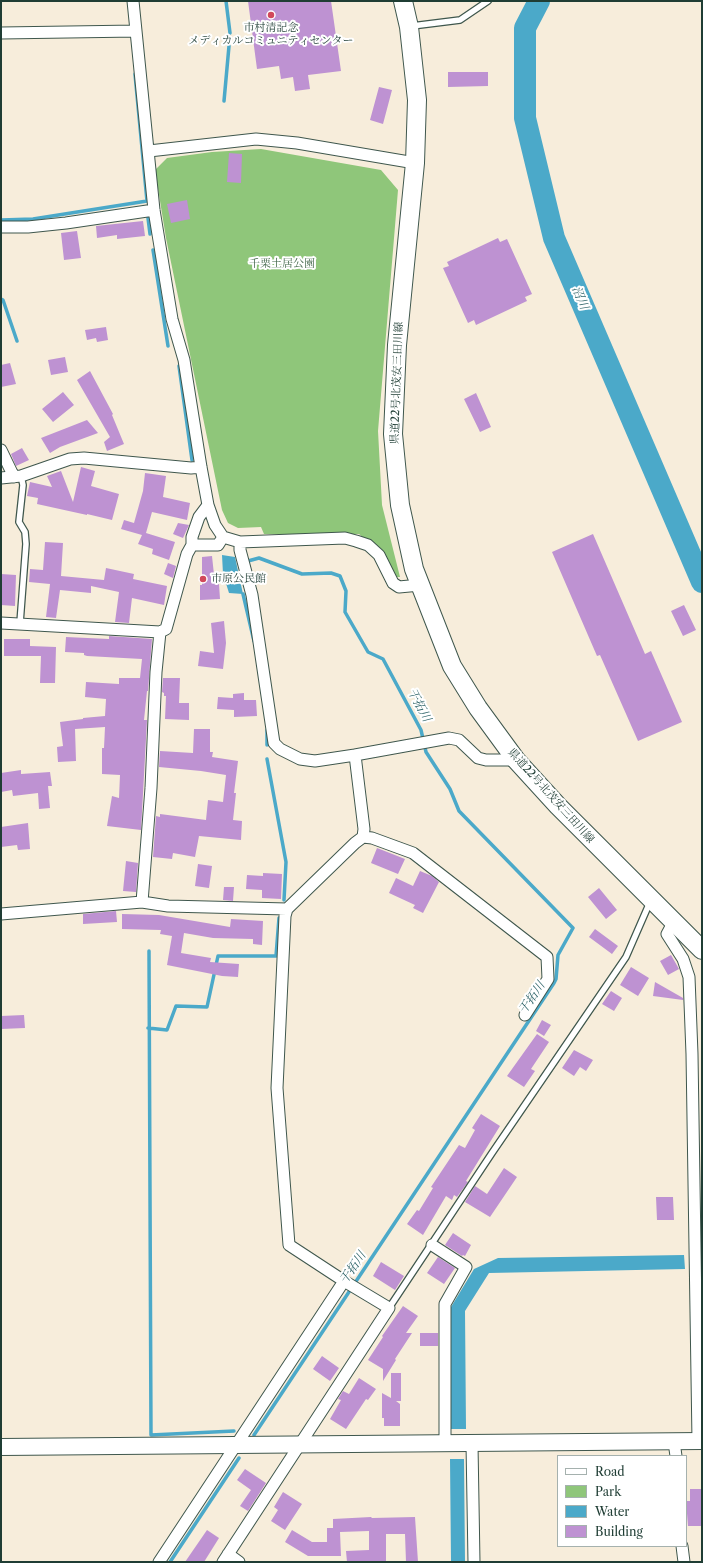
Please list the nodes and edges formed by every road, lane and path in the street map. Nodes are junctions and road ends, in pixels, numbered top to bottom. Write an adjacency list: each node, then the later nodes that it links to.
1 (133, 1): 5 (street)
2 (403, 1): 4 (main road, 県道22号北茂安三田川線)
3 (488, 1): 4 (lane)
4 (409, 27): 8 (main road, 県道22号北茂安三田川線)
5 (136, 31): 6 (street); 7 (street)
6 (1, 33)
7 (149, 151): 8 (street); 9 (street)
8 (415, 163): 19 (main road, 県道22号北茂安三田川線)
9 (154, 210): 10 (street); 12 (street)
10 (1, 227)
11 (1, 450): 13 (street)
12 (201, 467): 13 (street); 15 (street)
13 (18, 476): 14 (street); 21 (lane)
14 (1, 478)
15 (208, 505): 16 (street); 18 (street)
16 (223, 537): 17 (street); 18 (street)
17 (240, 542): 19 (street); 23 (street)
18 (192, 545): 22 (street)
19 (420, 585): 24 (main road, 県道22号北茂安三田川線)
20 (1, 623): 21 (street)
21 (20, 623): 22 (street)
22 (160, 632): 27 (street)
23 (355, 755): 24 (street); 25 (street)
24 (516, 760): 26 (main road, 県道22号北茂安三田川線)
25 (363, 837): 28 (street); 32 (street)
26 (650, 900): 30 (main road, 県道22号北茂安三田川線); 33 (lane)
27 (142, 902): 28 (street); 29 (street)
28 (287, 909): 34 (street)
29 (1, 914)
30 (674, 921): 31 (main road, 県道22号北茂安三田川線); 36 (street)
31 (702, 950)
32 (525, 1015)
33 (432, 1245): 35 (lane); 38 (street)
34 (350, 1285): 35 (street); 37 (street)
35 (389, 1308): 40 (street)
36 (700, 1441): 42 (street)
37 (236, 1444): 40 (street); 41 (street); 45 (street)
38 (445, 1444): 39 (street); 40 (street)
39 (472, 1444): 42 (street); 47 (street)
40 (300, 1445): 44 (street)
41 (1, 1447)
42 (675, 1449)
43 (682, 1547): 48 (street)
44 (226, 1558): 46 (street)
45 (159, 1562)
46 (239, 1562)
47 (474, 1562)
48 (684, 1562)

